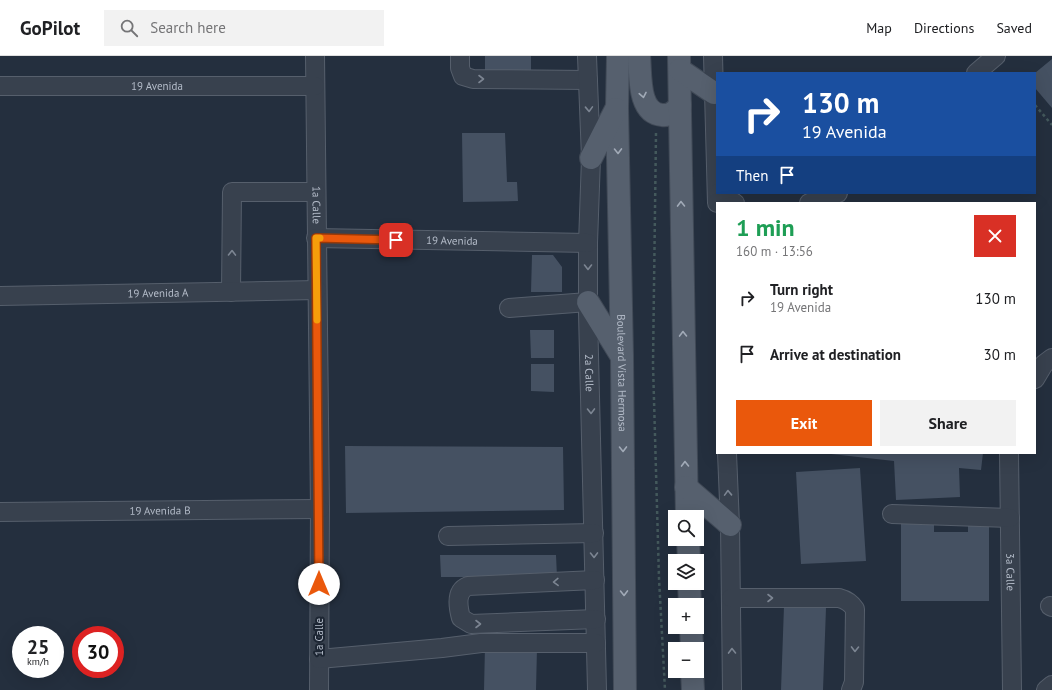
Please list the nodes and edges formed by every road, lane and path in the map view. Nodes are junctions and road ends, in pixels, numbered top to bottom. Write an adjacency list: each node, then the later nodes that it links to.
1 (315, 56): 12 (street, 1a Calle)
2 (460, 56): 10 (street, one-way to 10)
3 (587, 56): 10 (street, 2a Calle)
4 (618, 56): 16 (main road, Boulevard Vista Hermosa)
5 (639, 56): 17 (main road, one-way to 17)
6 (713, 56): 13 (street)
7 (995, 56): 9 (street)
8 (680, 63): 13 (main road); 14 (main road)
9 (977, 72)
10 (588, 80): 19 (street, 2a Calle, one-way to 19)
11 (0, 86): 12 (street, 19 Avenida)
12 (315, 86): 21 (street, 1a Calle)
13 (714, 93): 20 (street)
14 (680, 105): 17 (main road); 36 (main road, one-way to 14)
15 (1036, 106): 18 (path)
16 (617, 108): 19 (main road); 33 (main road, Boulevard Vista Hermosa, one-way to 33)
17 (656, 114): 55 (path)
18 (1052, 125)
19 (591, 158): 27 (street, 2a Calle)
20 (716, 160)
21 (316, 192): 26 (street, 1a Calle); 29 (street, one-way to 21)
22 (719, 194): 24 (street)
23 (835, 194): 25 (street)
24 (733, 202)
25 (812, 202)
26 (316, 238): 27 (street, 19 Avenida); 28 (street, 1a Calle)
27 (588, 243): 31 (street, 2a Calle, one-way to 31)
28 (317, 290): 29 (street, 19 Avenida A); 37 (street, 1a Calle)
29 (231, 292): 30 (street, 19 Avenida A)
30 (0, 296)
31 (588, 302): 32 (street); 33 (main road); 43 (street, 2a Calle, one-way to 43)
32 (509, 308)
33 (622, 357): 54 (main road, Boulevard Vista Hermosa, one-way to 54)
34 (727, 454): 42 (street, one-way to 34)
35 (1009, 454): 41 (street, 3a Calle)
36 (686, 487): 38 (main road); 42 (main road)
37 (320, 509): 39 (street, 19 Avenida B); 49 (street, 1a Calle)
38 (687, 510)
39 (0, 512)
40 (892, 514): 41 (street)
41 (1010, 518): 59 (street, 3a Calle)
42 (730, 525): 46 (street)
43 (594, 533): 44 (street); 45 (street, 2a Calle, one-way to 45)
44 (448, 536)
45 (595, 580): 47 (street, 2a Calle); 47 (street, one-way to 47)
46 (731, 598): 57 (street, one-way to 46); 58 (street, one-way to 58)
47 (596, 619): 48 (street, 2a Calle)
48 (596, 643): 49 (street); 53 (street, 2a Calle)
49 (319, 659): 52 (street, 1a Calle)
50 (692, 678): 56 (main road)
51 (1052, 685): 60 (street)
52 (319, 690)
53 (597, 690)
54 (625, 690)
55 (665, 690)
56 (693, 690)
57 (732, 690)
58 (851, 690)
59 (1012, 690)
60 (1046, 690)

